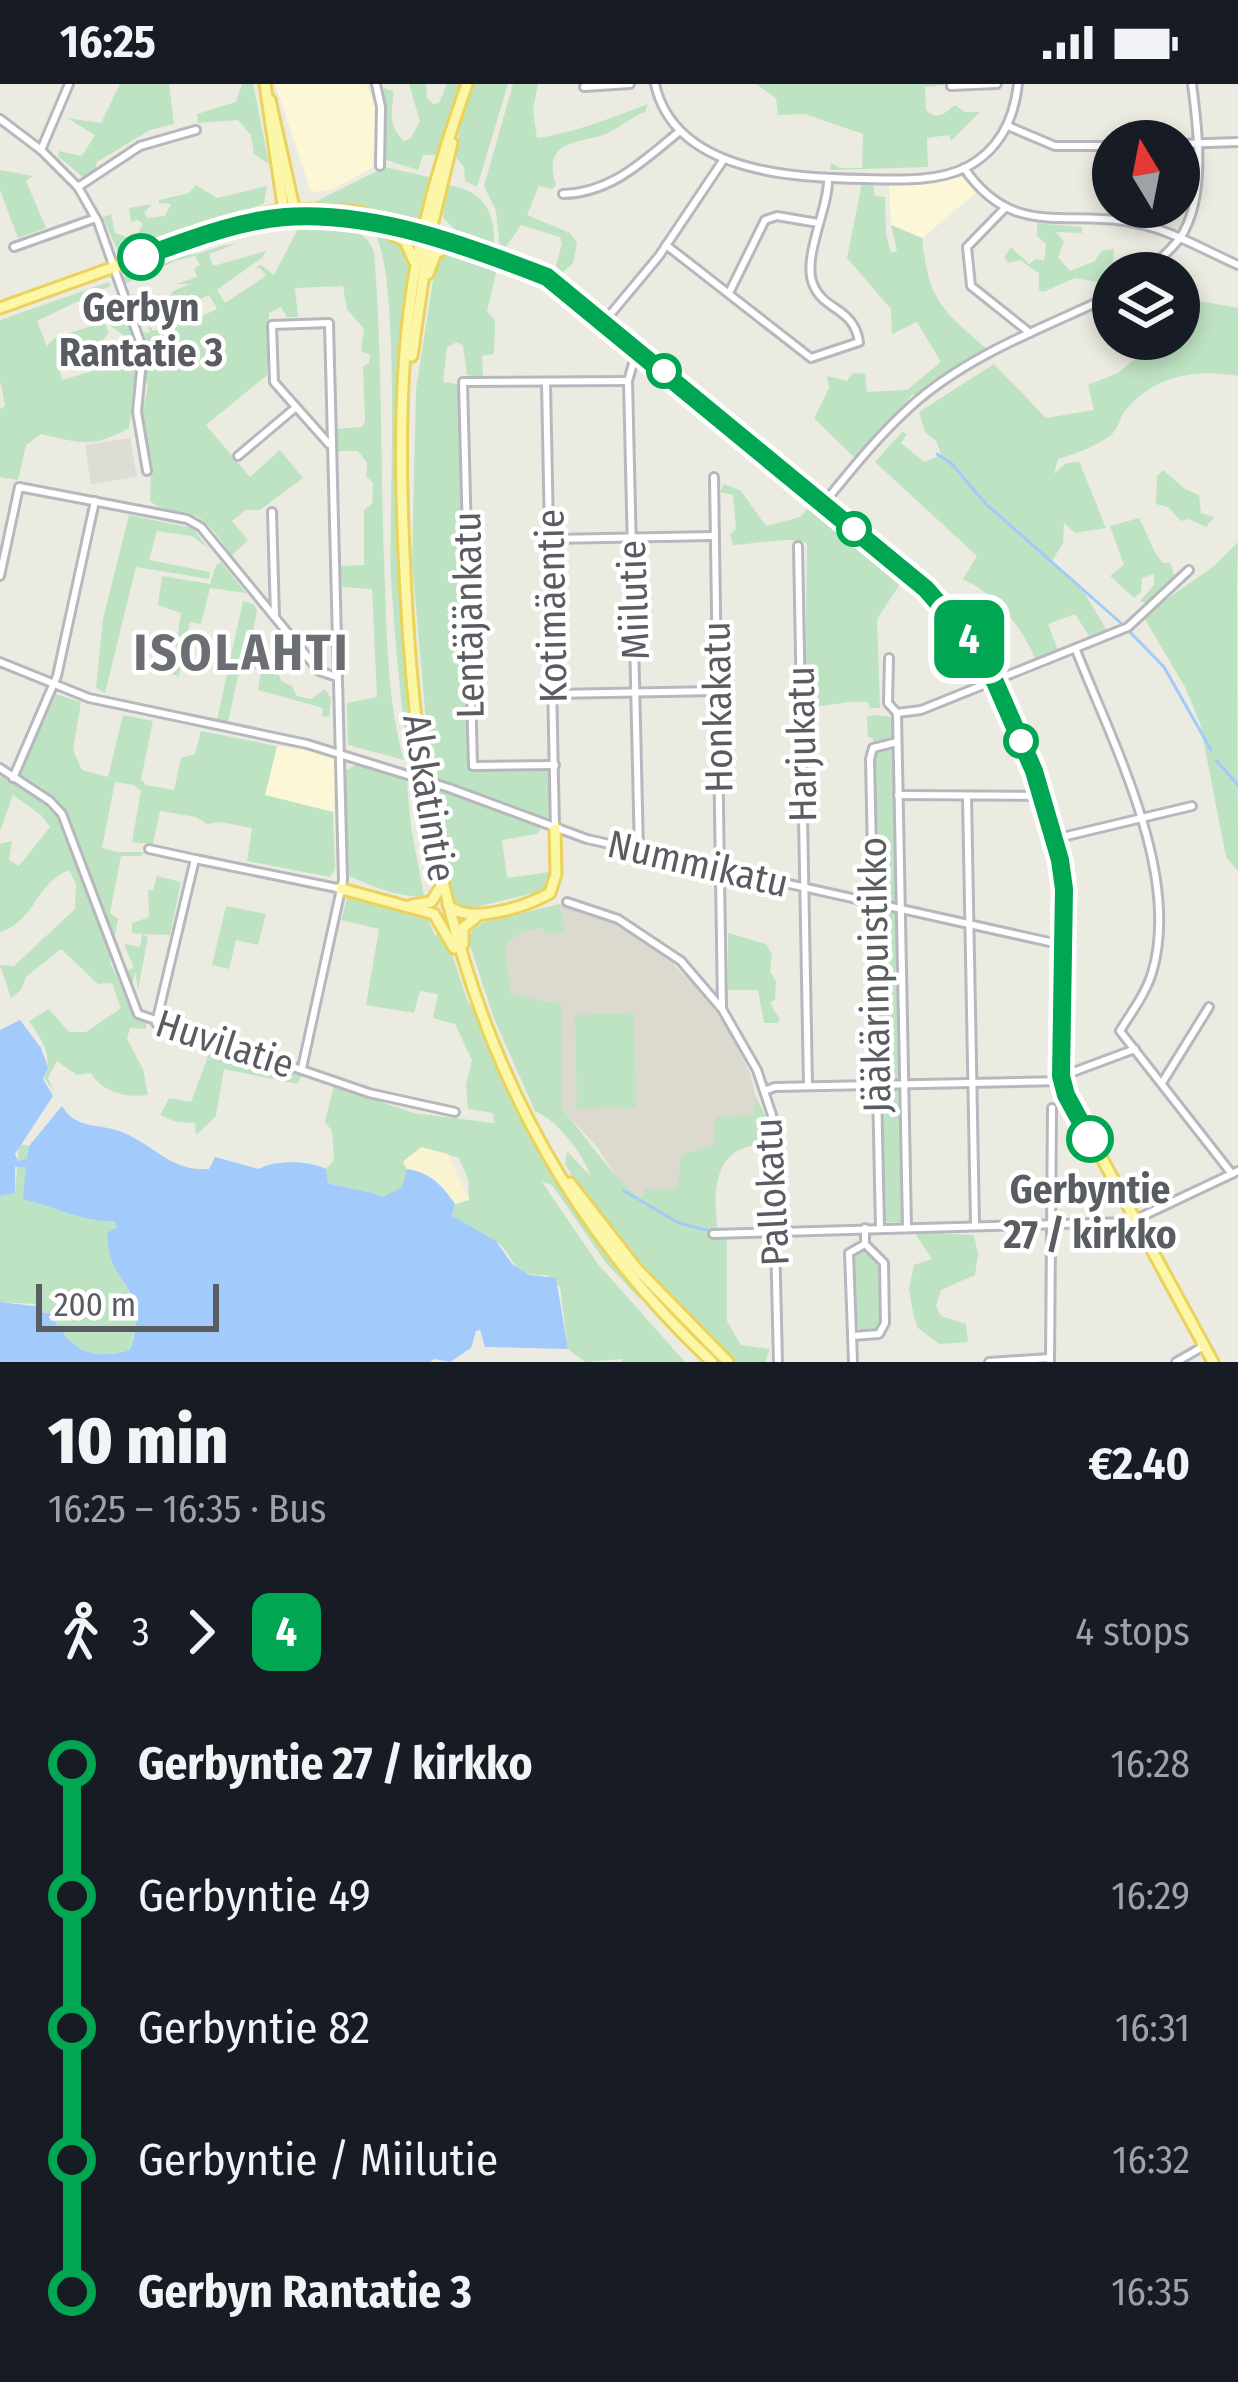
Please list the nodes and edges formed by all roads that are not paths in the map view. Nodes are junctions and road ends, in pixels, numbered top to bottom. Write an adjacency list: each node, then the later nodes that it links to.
1 (70, 84): 20 (street)
2 (376, 84): 22 (street)
3 (467, 84): 33 (main road, Alskatintie)
4 (630, 84): 10 (street)
5 (655, 84): 16 (street)
6 (997, 84): 9 (street)
7 (1018, 84): 14 (street)
8 (1192, 84): 13 (street)
9 (951, 86)
10 (584, 87)
11 (266, 89): 28 (main road)
12 (0, 119): 20 (street)
13 (1194, 120)
14 (1008, 126): 19 (street); 23 (street)
15 (196, 130): 25 (street)
16 (680, 131): 21 (street); 26 (street)
17 (1238, 142): 18 (street)
18 (1200, 144)
19 (1092, 146)
20 (41, 150): 25 (street)
21 (724, 159): 24 (street); 35 (street)
22 (380, 166)
23 (964, 168): 24 (street); 27 (street)
24 (828, 178): 31 (street)
25 (78, 187): 29 (street)
26 (563, 194)
27 (1004, 209): 34 (street); 47 (street)
28 (290, 213): 30 (main road); 33 (main road); 41 (main road)
29 (96, 218): 37 (street); 41 (street)
30 (366, 221): 33 (main road); 42 (main road)
31 (820, 223): 43 (street); 43 (street)
32 (1183, 228): 34 (street)
33 (426, 234): 36 (main road); 38 (main road); 42 (main road, Alskatintie)
34 (1180, 238): 39 (street); 40 (street)
35 (666, 244): 43 (street); 46 (street)
36 (454, 246): 38 (main road); 42 (main road)
37 (14, 248)
38 (475, 250): 46 (main road)
39 (1166, 252)
40 (1238, 265)
41 (115, 266): 45 (main road); 54 (street)
42 (417, 286): 92 (main road, Alskatintie)
43 (730, 291)
44 (1092, 305): 47 (street)
45 (0, 308)
46 (604, 322): 48 (main road)
47 (1030, 333): 57 (street)
48 (638, 350): 49 (street, Miilutie); 57 (main road)
49 (628, 381): 50 (street); 61 (street, Miilutie)
50 (546, 383): 60 (street, Kotimäentie); 78 (street, Lentäjänkatu)
51 (296, 407): 52 (street); 52 (street); 53 (street)
52 (329, 444): 69 (street)
53 (238, 456)
54 (147, 471)
55 (714, 477): 59 (street, Honkakatu)
56 (95, 501): 64 (street); 65 (street); 71 (street)
57 (824, 503): 70 (main road)
58 (272, 512): 65 (street)
59 (714, 536): 61 (street); 72 (street, Honkakatu)
60 (551, 538): 61 (street); 74 (street, Kotimäentie)
61 (632, 538): 73 (street, Miilutie)
62 (798, 546): 93 (street, Harjukatu)
63 (1189, 570): 66 (street)
64 (0, 576)
65 (275, 621): 69 (street)
66 (1076, 650): 70 (street); 85 (street)
67 (889, 658): 75 (street, Jääkärinpuistikko)
68 (0, 662): 71 (street, Nummikatu)
69 (337, 677): 77 (street)
70 (995, 682): 75 (street); 83 (main road)
71 (52, 685): 77 (street, Nummikatu); 80 (street)
72 (718, 691): 73 (street); 91 (street, Honkakatu)
73 (637, 692): 74 (street); 89 (street, Miilutie)
74 (554, 694): 78 (street, Kotimäentie)
75 (897, 712): 76 (street, Jääkärinpuistikko)
76 (897, 742): 81 (street, Jääkärinpuistikko); 97 (street, Jääkärinpuistikko)
77 (340, 753): 86 (street, Nummikatu, bridge); 94 (street)
78 (554, 765): 86 (street, Kotimäentie)
79 (0, 768): 80 (street, Huvilatie)
80 (13, 778): 107 (street, Huvilatie)
81 (898, 795): 82 (street); 99 (street, Jääkärinpuistikko)
82 (967, 796): 83 (street); 101 (street)
83 (1041, 796): 87 (main road)
84 (1192, 806): 85 (street)
85 (1140, 817): 87 (street); 108 (street)
86 (555, 829): 89 (street, Nummikatu); 100 (main road)
87 (1054, 839): 102 (main road)
88 (149, 849): 90 (street)
89 (639, 852): 91 (street, Nummikatu)
90 (195, 859): 94 (street); 107 (street)
91 (721, 870): 93 (street, Nummikatu); 105 (street, Honkakatu)
92 (440, 880): 95 (main road, Alskatintie); 98 (main road)
93 (804, 888): 97 (street, Nummikatu); 115 (street, Harjukatu)
94 (342, 889): 98 (main road); 109 (street)
95 (445, 901): 100 (main road); 103 (main road, Alskatintie)
96 (567, 902): 105 (street, Pallokatu)
97 (873, 903): 99 (street, Nummikatu); 114 (street, Jääkärinpuistikko)
98 (412, 905): 103 (main road)
99 (900, 910): 101 (street, Nummikatu); 113 (street, Jääkärinpuistikko)
100 (486, 912): 106 (main road)
101 (970, 925): 102 (street, Nummikatu); 111 (street)
102 (1063, 945): 110 (main road)
103 (475, 998): 106 (main road, Alskatintie)
104 (1209, 1007): 112 (street)
105 (722, 1009): 116 (street, Pallokatu)
106 (484, 1018): 119 (main road, Alskatintie)
107 (156, 1023): 109 (street, Huvilatie)
108 (1135, 1048): 110 (street); 112 (street)
109 (302, 1068): 118 (street, Huvilatie)
110 (1062, 1078): 111 (street); 121 (main road)
111 (974, 1083): 113 (street); 123 (street)
112 (1162, 1083): 120 (street)
113 (904, 1085): 114 (street); 124 (street, Jääkärinpuistikko)
114 (877, 1086): 115 (street); 126 (street, Jääkärinpuistikko)
115 (808, 1087): 116 (street)
116 (764, 1090): 127 (street, Pallokatu)
117 (1052, 1108): 122 (street)
118 (455, 1112)
119 (556, 1165): 133 (main road, Alskatintie); 134 (main road, Alskatintie)
120 (1235, 1172): 121 (street)
121 (1135, 1220): 122 (street); 131 (main road)
122 (1050, 1224): 123 (street); 132 (street)
123 (976, 1226): 124 (street)
124 (908, 1227): 126 (street)
125 (865, 1228): 126 (street); 127 (street); 129 (street)
126 (880, 1228)
127 (775, 1230): 128 (street); 135 (street, Pallokatu)
128 (713, 1234)
129 (866, 1244): 130 (street); 130 (street)
130 (852, 1336): 136 (street)
131 (1204, 1346): 138 (street); 139 (main road)
132 (1050, 1360): 137 (street)
133 (712, 1362)
134 (728, 1362)
135 (778, 1362)
136 (853, 1362)
137 (989, 1362)
138 (1176, 1362)
139 (1213, 1362)

